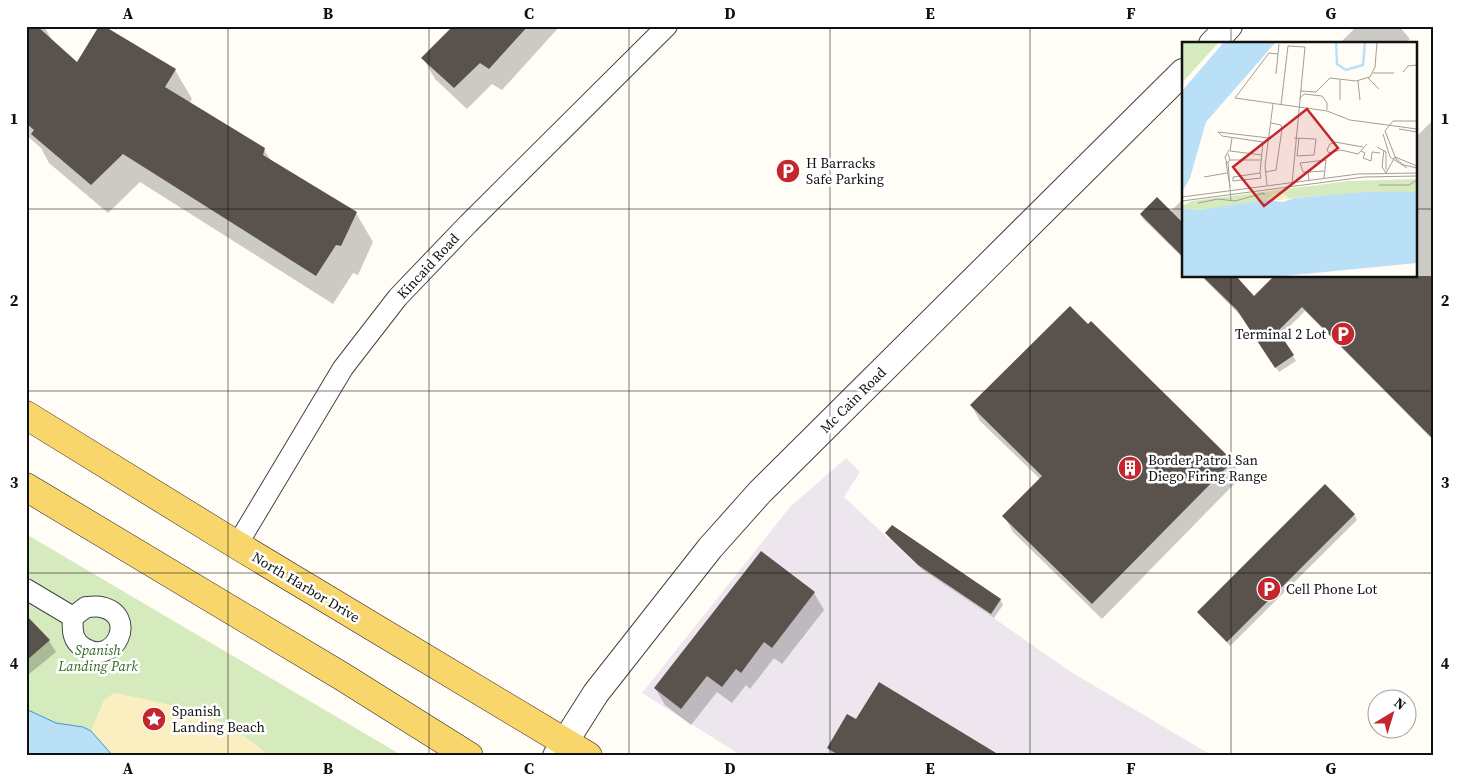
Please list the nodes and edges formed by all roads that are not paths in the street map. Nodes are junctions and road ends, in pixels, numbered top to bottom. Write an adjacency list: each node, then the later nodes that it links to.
1 (667, 26): 7 (street, Kincaid Road)
2 (1229, 26): 3 (street)
3 (1214, 42)
4 (1182, 73): 10 (street, Mc Cain Road)
5 (26, 415): 7 (main road, North Harbor Drive)
6 (26, 487): 11 (main road)
7 (237, 545): 10 (main road, North Harbor Drive)
8 (26, 589): 9 (street)
9 (74, 617)
10 (561, 749): 12 (main road, North Harbor Drive)
11 (469, 756)
12 (588, 756)

